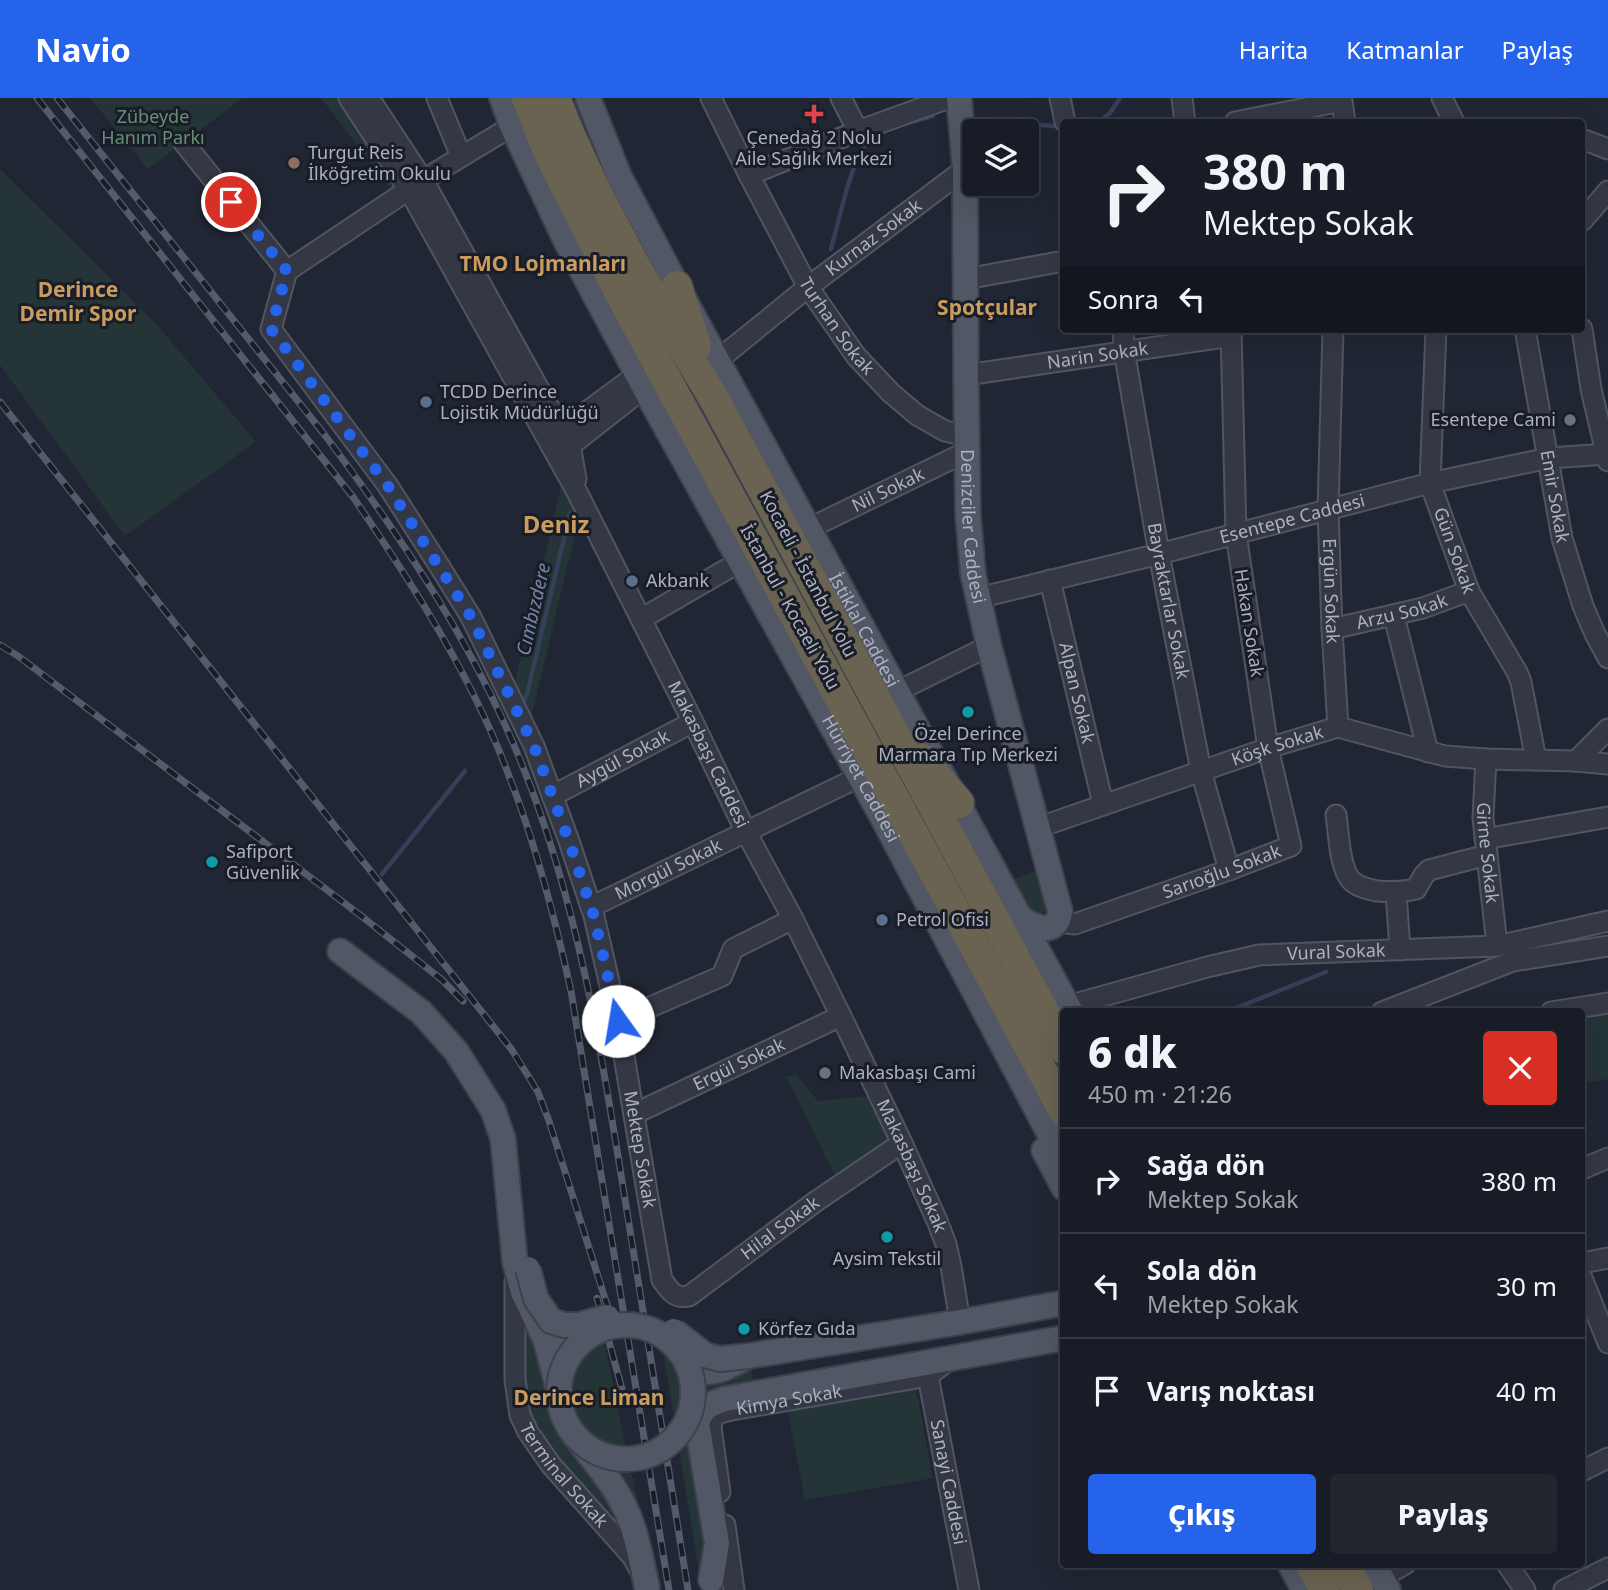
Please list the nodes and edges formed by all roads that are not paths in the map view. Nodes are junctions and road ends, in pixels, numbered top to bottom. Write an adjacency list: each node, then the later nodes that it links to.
1 (349, 98): 29 (street, Makasbaşı Caddesi)
2 (369, 98): 29 (street, Makasbaşı Caddesi)
3 (437, 98): 26 (street)
4 (502, 98): 20 (main road, Hürriyet Caddesi)
5 (527, 98): 55 (highway, İstanbul - Kocaeli Yolu)
6 (555, 98): 49 (highway, Kocaeli - İstanbul Yolu)
7 (588, 98): 36 (main road, İstiklal Caddesi)
8 (711, 98): 28 (street, Turhan Sokak)
9 (841, 98): 21 (street)
10 (949, 98): 21 (street)
11 (959, 98): 22 (main road, Denizciler Caddesi)
12 (1060, 98): 15 (street)
13 (1182, 98): 16 (street)
14 (1441, 98): 19 (street)
15 (1064, 119)
16 (1185, 119)
17 (1250, 119): 18 (street)
18 (1345, 119)
19 (1452, 119)
20 (512, 126): 26 (street); 48 (main road, Hürriyet Caddesi)
21 (858, 131): 28 (street)
22 (962, 134)
23 (1585, 140): 25 (street)
24 (184, 143): 34 (street)
25 (1608, 149)
26 (461, 156): 29 (street)
27 (962, 171): 37 (street, Kurnaz Sokak)
28 (750, 175): 37 (street, Turhan Sokak)
29 (416, 185): 34 (street); 50 (street, Makasbaşı Caddesi)
30 (1608, 191): 32 (street)
31 (965, 196): 35 (main road, Denizciler Caddesi)
32 (1585, 218)
33 (1060, 262): 35 (street)
34 (287, 271): 82 (street, Mektep Sokak)
35 (966, 279): 47 (main road, Denizciler Caddesi)
36 (677, 286): 46 (main road, İstiklal Caddesi); 49 (highway)
37 (808, 287): 46 (street, Kurnaz Sokak); 51 (street, Turhan Sokak)
38 (1123, 333): 45 (street, Bayraktarlar Sokak)
39 (1225, 333): 45 (street, Narin Sokak)
40 (1231, 333): 58 (street, Hakan Sokak)
41 (1333, 333): 56 (street, Ergün Sokak)
42 (1436, 333): 54 (street, Gün Sokak)
43 (1526, 333): 53 (street, Emir Sokak)
44 (1583, 333): 52 (street)
45 (1124, 350): 47 (street, Narin Sokak); 59 (street, Bayraktarlar Sokak)
46 (718, 360): 57 (main road, İstiklal Caddesi)
47 (966, 375): 51 (main road, Denizciler Caddesi)
48 (641, 380): 50 (street); 60 (main road, Hürriyet Caddesi)
49 (714, 399): 70 (highway, Kocaeli - İstanbul Yolu)
50 (560, 443): 66 (street, Makasbaşı Caddesi)
51 (967, 444): 57 (street, Nil Sokak); 63 (main road, Denizciler Caddesi)
52 (1607, 456): 53 (street, Esentepe Caddesi)
53 (1549, 458): 54 (street, Esentepe Caddesi); 69 (street, Emir Sokak)
54 (1430, 482): 56 (street, Esentepe Caddesi); 62 (street, Gün Sokak)
55 (736, 507): 64 (highway); 109 (highway, İstanbul - Kocaeli Yolu)
56 (1328, 509): 58 (street, Esentepe Caddesi); 67 (street, Ergün Sokak)
57 (808, 529): 70 (main road, İstiklal Caddesi)
58 (1236, 534): 59 (street, Esentepe Caddesi); 74 (street, Hakan Sokak)
59 (1159, 554): 61 (street, Esentepe Caddesi); 80 (street, Bayraktarlar Sokak)
60 (741, 561): 64 (main road, Hürriyet Caddesi); 66 (street)
61 (1050, 580): 63 (street, Esentepe Caddesi); 84 (street, Alpan Sokak)
62 (1469, 591): 65 (street, Arzu Sokak); 77 (street, Gün Sokak)
63 (978, 598): 68 (main road, Denizciler Caddesi)
64 (764, 602): 81 (main road, Hürriyet Caddesi)
65 (1394, 616): 67 (street, Arzu Sokak); 75 (street)
66 (641, 620): 71 (street, Makasbaşı Caddesi)
67 (1332, 629): 72 (street, Ergün Sokak)
68 (989, 646): 70 (street); 88 (main road, Denizciler Caddesi)
69 (1608, 657)
70 (889, 700): 83 (highway); 108 (highway, Kocaeli - İstanbul Yolu)
71 (693, 722): 82 (street, Aygül Sokak); 89 (street, Makasbaşı Caddesi)
72 (1338, 727): 74 (street, Köşk Sokak); 75 (street, Köşk Sokak)
73 (1608, 729): 78 (street)
74 (1268, 748): 80 (street, Köşk Sokak); 91 (street, Sarıoğlu Sokak)
75 (1428, 752): 76 (street, Köşk Sokak)
76 (1486, 759): 77 (street, Köşk Sokak); 90 (street, Girne Sokak)
77 (1536, 760): 78 (street, Köşk Sokak)
78 (1576, 761): 79 (street, Köşk Sokak)
79 (1608, 764)
80 (1201, 771): 84 (street, Köşk Sokak); 91 (street, Bayraktarlar Sokak)
81 (859, 777): 85 (main road, Hürriyet Caddesi); 89 (street, Morgül Sokak)
82 (552, 796): 93 (street, Mektep Sokak)
83 (959, 803): 96 (main road)
84 (1103, 804): 88 (street, Köşk Sokak)
85 (879, 811): 112 (main road, Hürriyet Caddesi); 115 (main road)
86 (1336, 815): 92 (street)
87 (1608, 817): 90 (street)
88 (1037, 828): 96 (main road, Denizciler Caddesi)
89 (746, 832): 93 (street, Morgül Sokak); 94 (street, Makasbaşı Caddesi)
90 (1486, 847): 92 (street); 98 (street, Girne Sokak)
91 (1229, 870): 96 (street, Sarıoğlu Sokak)
92 (1396, 892): 100 (street)
93 (591, 907): 107 (street, Mektep Sokak)
94 (793, 919): 106 (street, Makasbaşı Caddesi); 107 (street)
95 (1608, 921): 98 (street, Vural Sokak)
96 (1039, 923): 102 (main road)
97 (345, 945): 118 (main road)
98 (1497, 946): 100 (street, Vural Sokak)
99 (1608, 946): 104 (street)
100 (1400, 950): 103 (street, Vural Sokak)
101 (1608, 1003): 105 (street)
102 (1069, 1008)
103 (1072, 1008)
104 (1392, 1008)
105 (1576, 1008)
106 (841, 1016): 110 (street, Ergül Sokak); 111 (street, Makasbaşı Sokak)
107 (618, 1021): 110 (street, Mektep Sokak)
108 (1060, 1041)
109 (1060, 1104)
110 (634, 1114): 119 (street, Mektep Sokak)
111 (902, 1143): 119 (street, Hilal Sokak); 123 (street, Makasbaşı Sokak)
112 (1060, 1153)
113 (1608, 1158): 114 (street)
114 (1585, 1168)
115 (1060, 1180)
116 (1608, 1258): 117 (street)
117 (1585, 1262)
118 (522, 1266): 122 (main road, bridge); 131 (main road); 145 (street, Terminal Sokak)
119 (662, 1280)
120 (1585, 1286): 126 (street)
121 (1060, 1304): 123 (main road)
122 (551, 1321): 124 (main road, bridge); 127 (main road, bridge)
123 (960, 1322): 127 (main road)
124 (587, 1337): 128 (main road, bridge); 131 (main road, bridge)
125 (1060, 1339): 129 (main road)
126 (1608, 1343)
127 (748, 1356): 128 (main road, bridge)
128 (684, 1358): 133 (main road, bridge)
129 (950, 1360): 130 (street, Kimya Sokak); 132 (main road)
130 (929, 1377): 146 (street, Kimya Sokak); 147 (street, Sanayi Caddesi)
131 (559, 1392): 134 (main road, bridge)
132 (755, 1394): 133 (main road); 144 (main road)
133 (690, 1412): 134 (main road, bridge); 144 (main road)
134 (572, 1432): 145 (main road, bridge)
135 (1608, 1458): 136 (street)
136 (1585, 1470)
137 (1292, 1568): 148 (main road)
138 (1313, 1568): 149 (highway)
139 (1351, 1568): 143 (highway)
140 (1398, 1568): 143 (street)
141 (1510, 1568): 150 (street)
142 (1608, 1568): 151 (street)
143 (1375, 1581)
144 (712, 1585)
145 (647, 1589)
146 (734, 1590)
147 (969, 1590)
148 (1304, 1590)
149 (1325, 1590)
150 (1525, 1590)
151 (1564, 1590)

